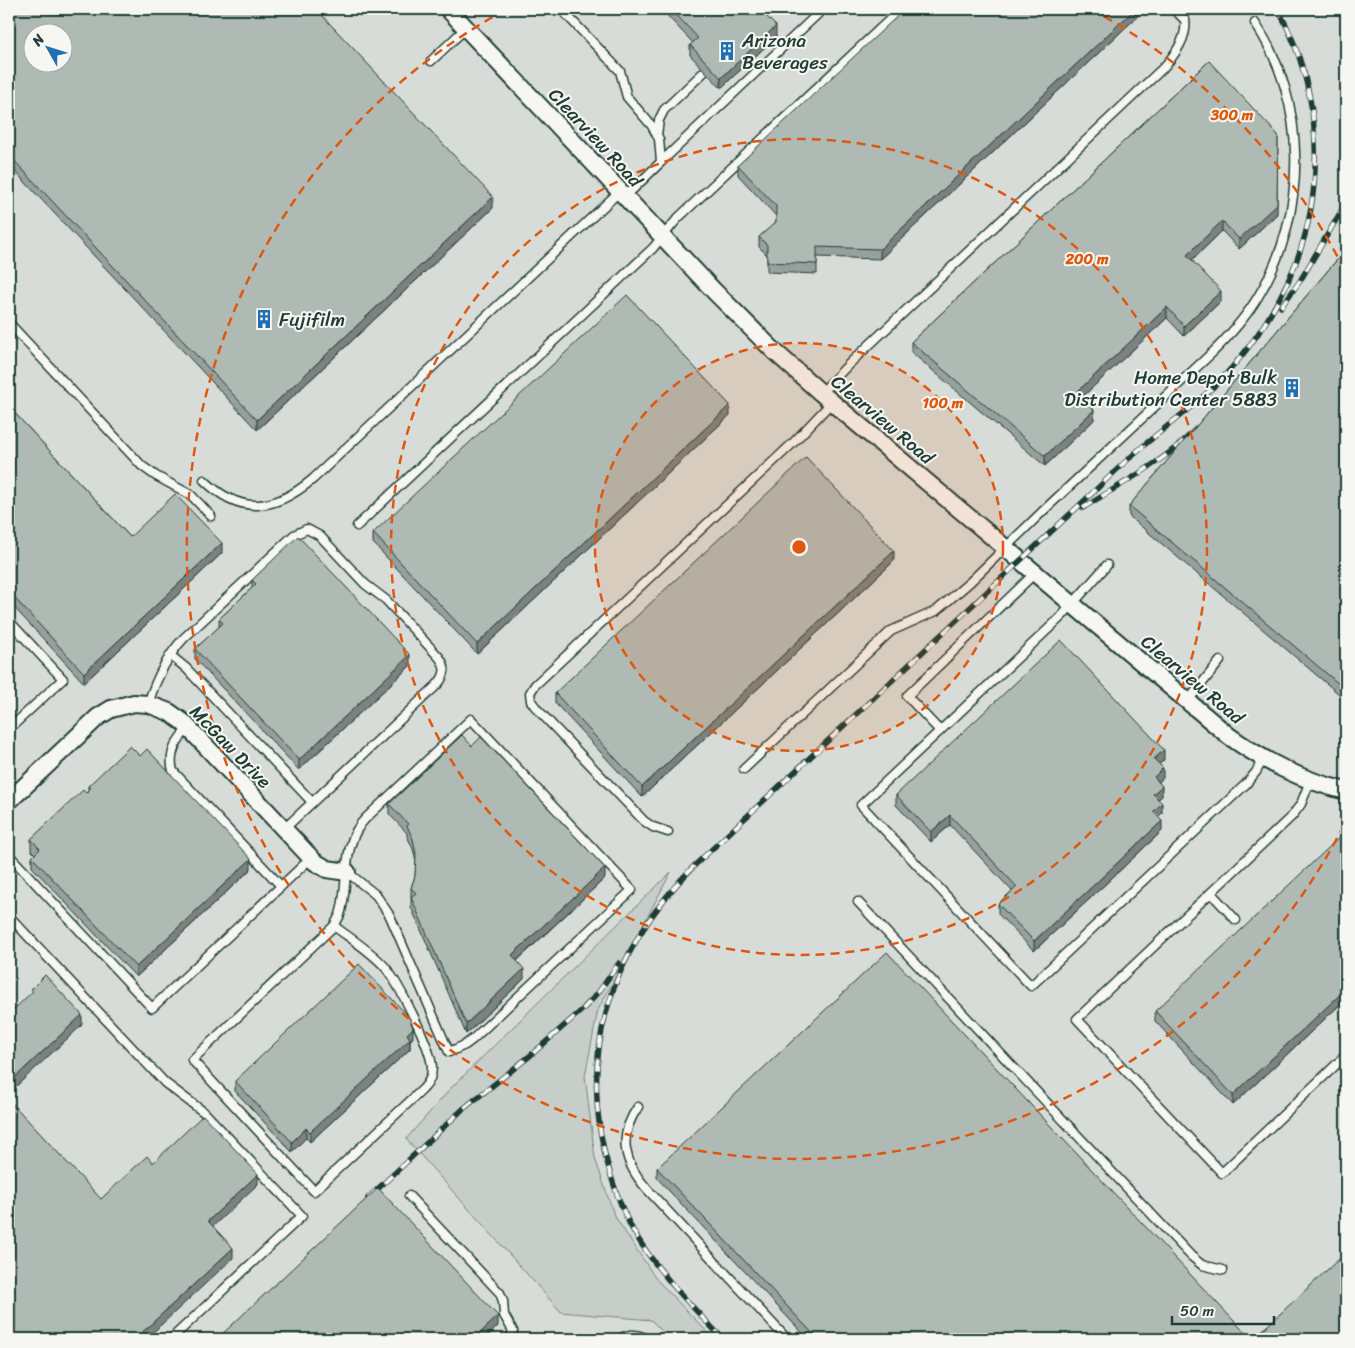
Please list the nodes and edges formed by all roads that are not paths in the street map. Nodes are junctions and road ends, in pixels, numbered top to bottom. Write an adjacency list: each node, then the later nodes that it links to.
1 (448, 9): 7 (street, Clearview Road)
2 (561, 9): 10 (lane)
3 (823, 9): 11 (lane)
4 (901, 9): 13 (lane)
5 (1174, 9): 15 (lane)
6 (1255, 23): 19 (lane)
7 (466, 28): 8 (lane); 12 (street, Clearview Road)
8 (431, 61)
9 (705, 71): 10 (lane)
10 (657, 135): 11 (lane)
11 (661, 162): 12 (lane)
12 (622, 194): 13 (street, Clearview Road); 16 (lane)
13 (663, 236): 15 (street, Clearview Road); 18 (lane)
14 (9, 323): 17 (lane)
15 (827, 397): 19 (street, Clearview Road); 38 (lane)
16 (204, 480)
17 (211, 516)
18 (357, 526)
19 (1005, 547): 21 (street, Clearview Road); 32 (lane)
20 (1107, 565): 22 (lane)
21 (1035, 573): 22 (street, Clearview Road); 30 (lane)
22 (1073, 605): 26 (street, Clearview Road); 30 (lane)
23 (9, 621): 29 (lane)
24 (170, 655): 27 (lane); 36 (lane); 36 (lane)
25 (1220, 661): 26 (lane)
26 (1187, 702): 31 (street, Clearview Road)
27 (148, 704): 28 (street, McGaw Drive); 35 (street, McGaw Drive)
28 (189, 728): 37 (street, McGaw Drive); 42 (lane)
29 (9, 729)
30 (940, 731): 31 (lane)
31 (1263, 759): 33 (street, Clearview Road)
32 (744, 769)
33 (1310, 781): 34 (street, Clearview Road); 43 (lane)
34 (1346, 790)
35 (11, 794)
36 (312, 802): 37 (lane)
37 (284, 829): 40 (street, McGaw Drive)
38 (668, 832)
39 (9, 855): 42 (lane)
40 (311, 858): 41 (street, McGaw Drive); 42 (lane)
41 (347, 872): 41 (lane); 47 (lane)
42 (281, 886)
43 (1211, 893): 46 (lane); 48 (lane)
44 (858, 902): 51 (lane)
45 (9, 916): 52 (lane)
46 (1236, 920)
47 (334, 926): 47 (lane)
48 (1346, 1053)
49 (638, 1107): 56 (lane)
50 (409, 1196): 53 (lane)
51 (1223, 1270)
52 (171, 1339)
53 (510, 1339)
54 (619, 1339): 55 (lane)
55 (648, 1339)
56 (787, 1339)

